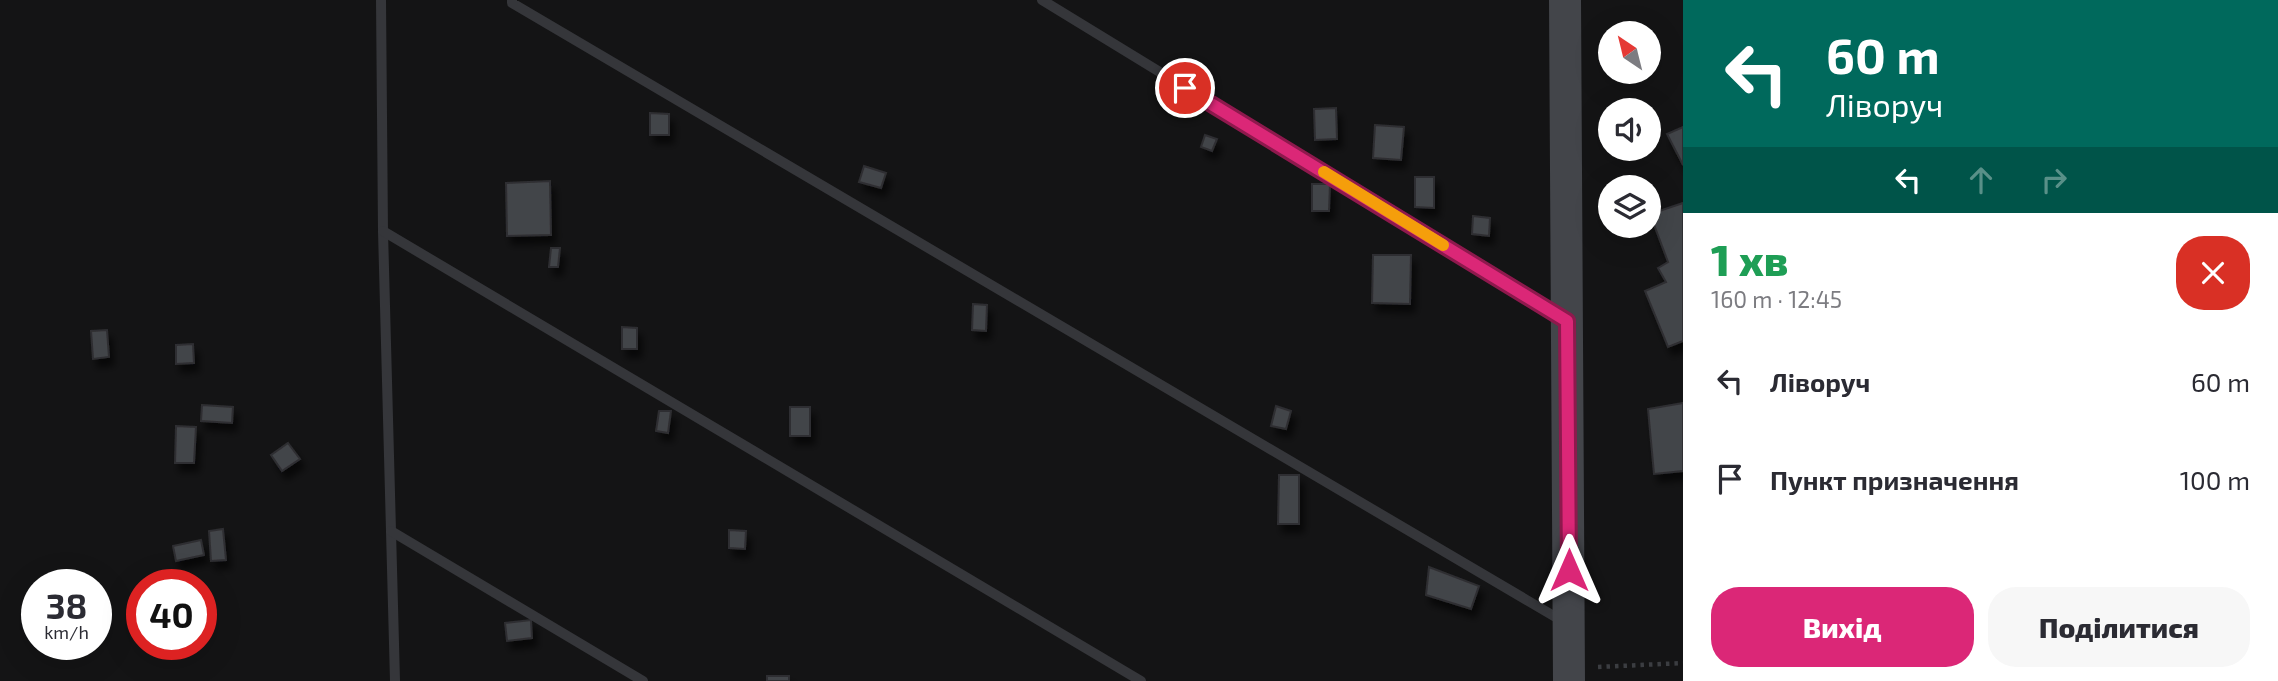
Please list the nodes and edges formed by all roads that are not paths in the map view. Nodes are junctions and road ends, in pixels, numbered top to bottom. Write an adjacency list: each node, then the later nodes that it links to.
1 (382, 0): 5 (lane)
2 (512, 0): 8 (lane)
3 (1042, 0): 6 (lane)
4 (1563, 1): 6 (street)
5 (383, 231): 7 (lane); 12 (lane)
6 (1567, 321): 8 (street)
7 (391, 531): 10 (lane); 11 (lane)
8 (1569, 625): 9 (street)
9 (1569, 675)
10 (395, 681)
11 (643, 681)
12 (1141, 681)

